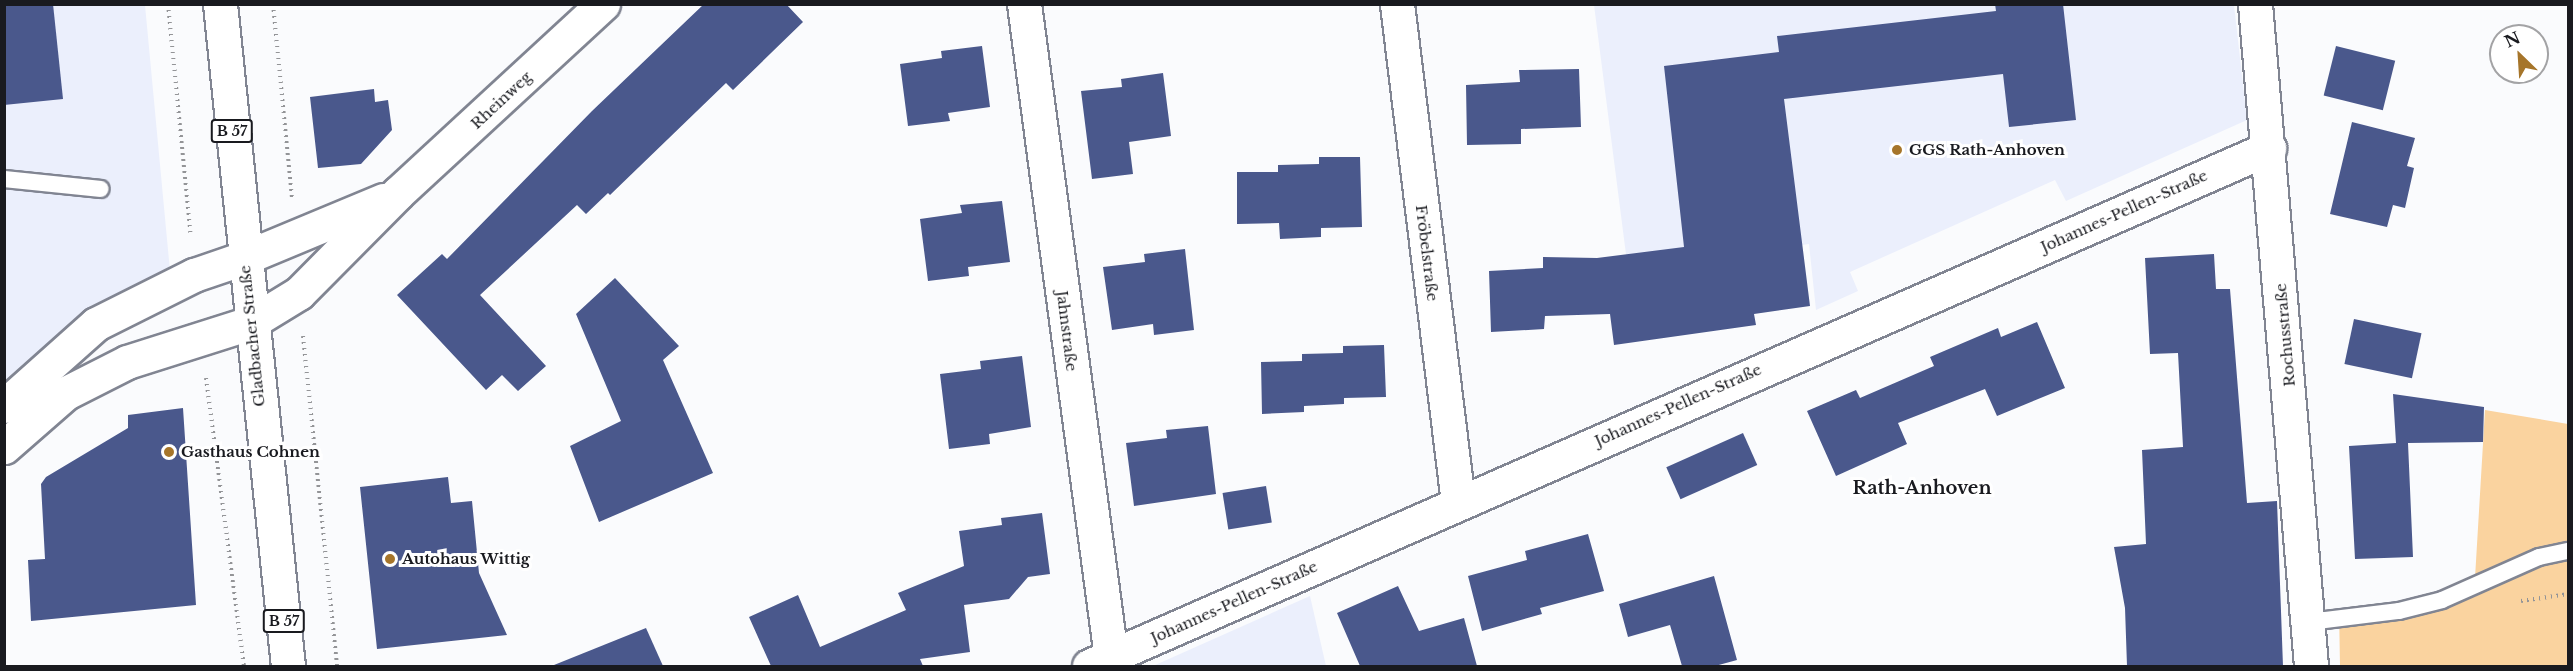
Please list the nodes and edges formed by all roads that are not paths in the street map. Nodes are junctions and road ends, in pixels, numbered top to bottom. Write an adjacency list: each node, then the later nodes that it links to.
1 (220, 4): 10 (street, Gladbacher Straße / B 57)
2 (603, 4): 9 (street, Rheinweg)
3 (1024, 4): 17 (street, Jahnstraße)
4 (1397, 4): 14 (street, Fröbelstraße)
5 (2255, 4): 6 (street, Rochusstraße)
6 (2269, 148): 14 (street, Johannes-Pellen-Straße); 16 (street, Rochusstraße)
7 (4, 179): 8 (lane)
8 (100, 189)
9 (398, 194): 10 (street, Rheinweg); 11 (street, Rheinweg)
10 (244, 258): 11 (street, Gladbacher Straße / B 57); 12 (street, Rheinweg)
11 (250, 323): 13 (street, Rheinweg); 18 (street, Gladbacher Straße / B 57)
12 (4, 406)
13 (4, 447)
14 (1458, 502): 17 (street, Johannes-Pellen-Straße)
15 (2568, 551): 16 (lane)
16 (2309, 622): 19 (street, Rochusstraße)
17 (1100, 662)
18 (288, 666)
19 (2311, 666)

